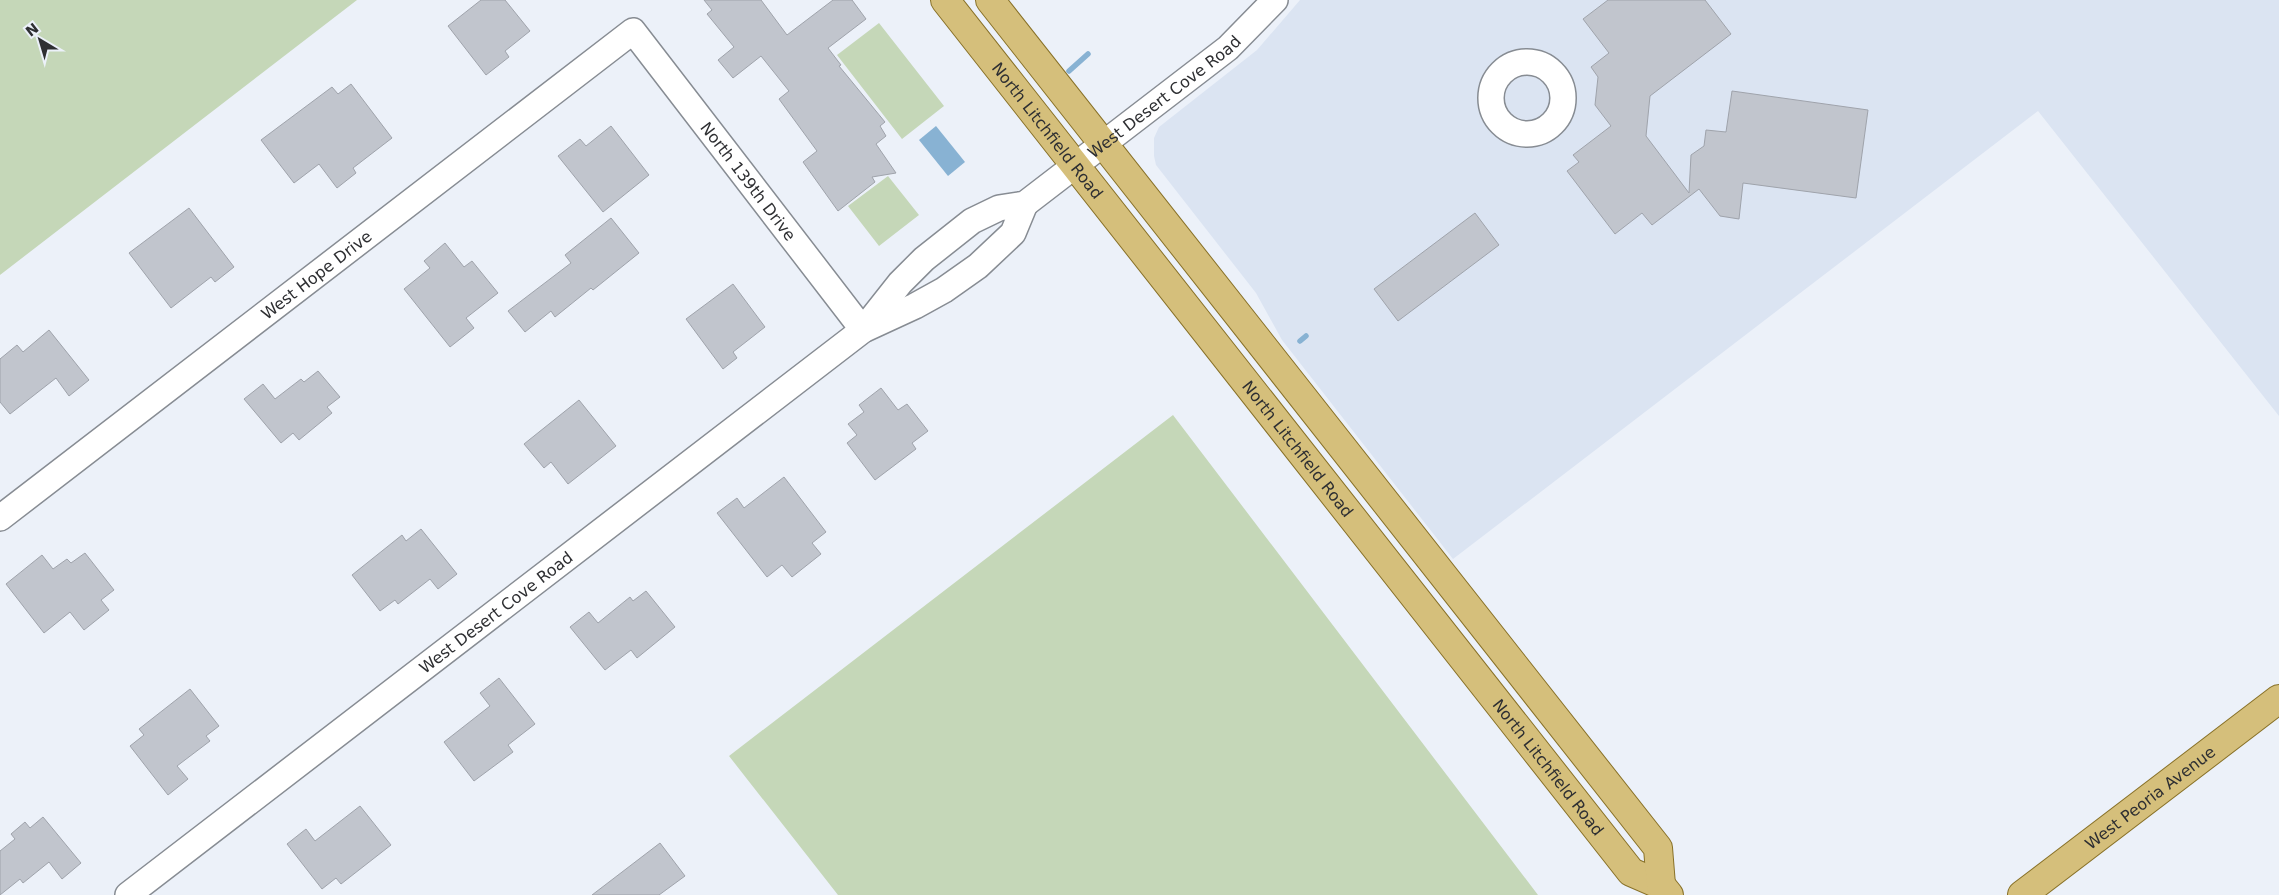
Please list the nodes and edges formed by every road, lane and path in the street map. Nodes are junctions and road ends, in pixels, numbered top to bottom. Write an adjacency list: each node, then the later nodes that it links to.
1 (945, 0): 6 (main road, North Litchfield Road)
2 (990, 0): 5 (main road, North Litchfield Road)
3 (1275, 0): 5 (street, West Desert Cove Road)
4 (633, 31): 10 (street, North 139th Drive); 13 (street, West Hope Drive)
5 (1104, 144): 6 (street, West Desert Cove Road); 12 (main road, North Litchfield Road)
6 (1075, 166): 7 (street, West Desert Cove Road); 11 (main road, North Litchfield Road)
7 (1025, 204): 8 (street, West Desert Cove Road); 9 (street, West Desert Cove Road)
8 (955, 234): 9 (street); 10 (street, West Desert Cove Road)
9 (978, 266): 10 (street, West Desert Cove Road)
10 (863, 330): 16 (street, West Desert Cove Road)
11 (1261, 404): 12 (main road); 15 (main road, North Litchfield Road)
12 (1358, 466): 15 (main road, North Litchfield Road)
13 (0, 518)
14 (2279, 699): 17 (main road, West Peoria Avenue)
15 (1665, 890)
16 (128, 895)
17 (2022, 895)

